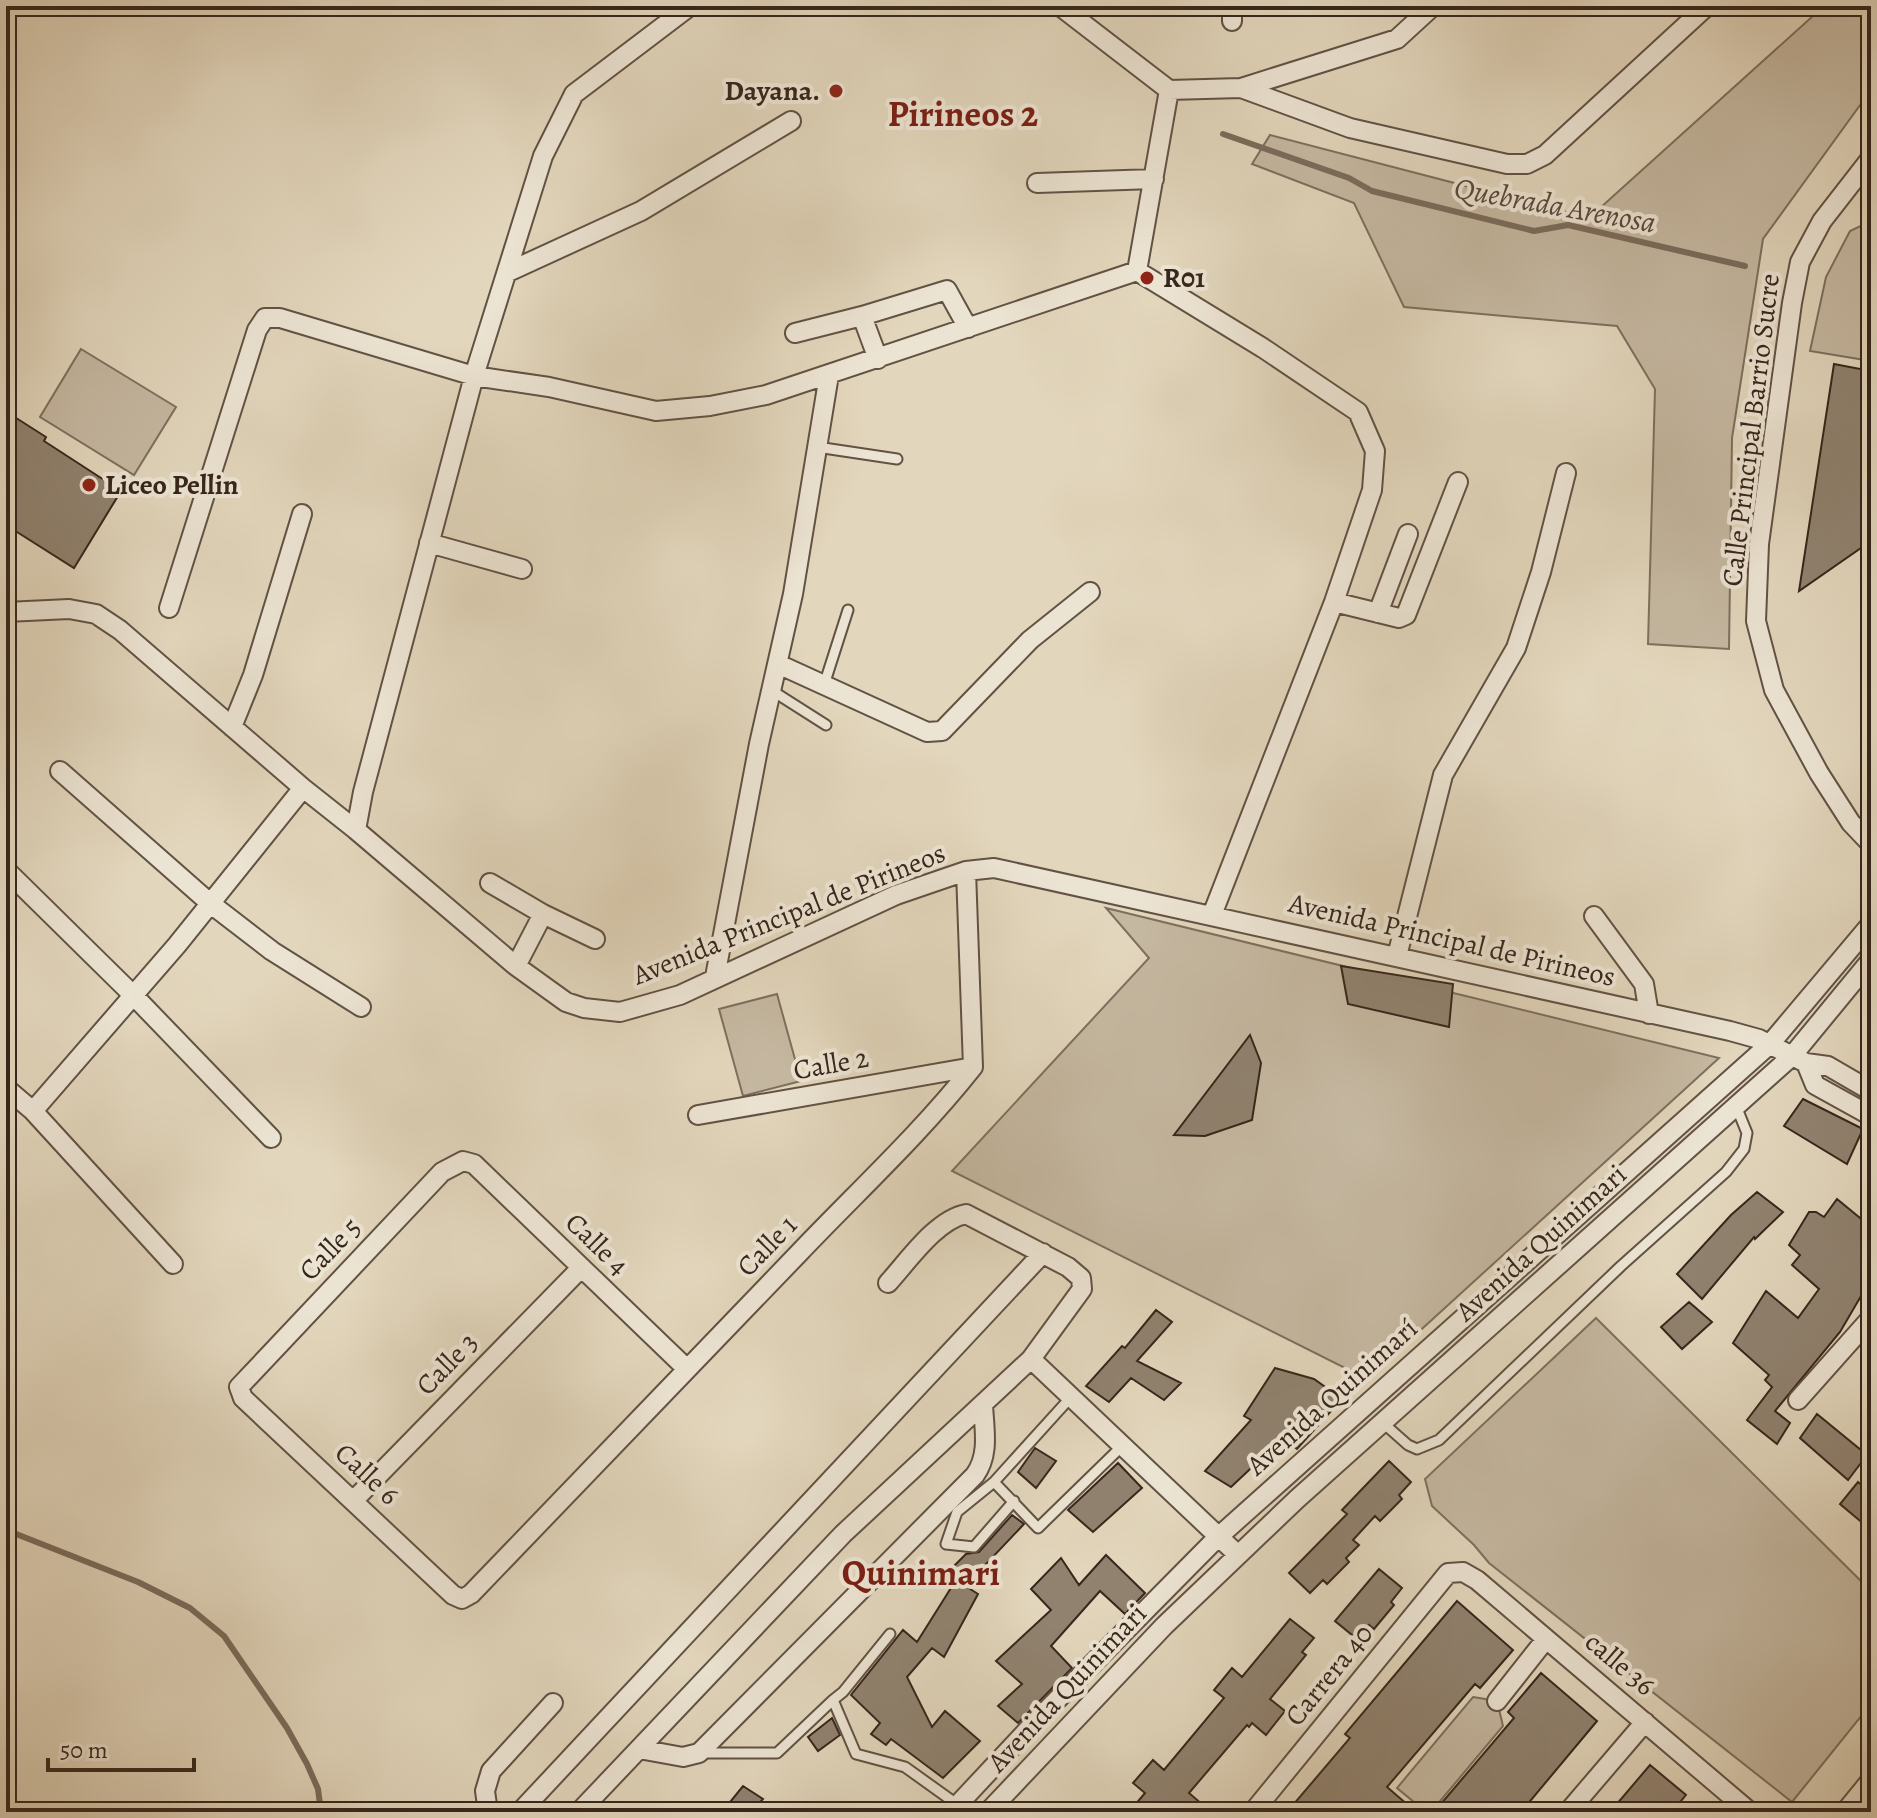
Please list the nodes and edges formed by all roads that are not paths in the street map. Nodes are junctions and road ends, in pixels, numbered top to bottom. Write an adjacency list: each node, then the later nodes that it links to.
1 (690, 6): 12 (street)
2 (1060, 6): 6 (street)
3 (1433, 6): 5 (street)
4 (1707, 6): 5 (street)
5 (1241, 88): 6 (street)
6 (1169, 90): 9 (street)
7 (791, 121): 12 (street)
8 (1871, 158): 41 (street, Calle Principal Barrio Sucre)
9 (1154, 179): 10 (street); 11 (street)
10 (1037, 183)
11 (1137, 271): 14 (street); 28 (street)
12 (508, 272): 18 (street)
13 (862, 316): 14 (street); 15 (street); 16 (street)
14 (968, 328): 16 (street)
15 (795, 333)
16 (878, 359): 17 (street)
17 (829, 375): 18 (street); 19 (street)
18 (474, 376): 25 (street); 29 (street)
19 (817, 447): 20 (lane); 33 (street)
20 (897, 459)
21 (1566, 473): 51 (street)
22 (1458, 482): 32 (street)
23 (302, 514): 37 (street)
24 (1408, 534): 32 (street)
25 (429, 543): 26 (street); 40 (street)
26 (522, 569)
27 (1090, 592): 34 (street)
28 (1334, 602): 32 (street); 47 (street)
29 (169, 608)
30 (848, 610): 34 (lane)
31 (6, 612): 37 (street, Avenida Principal de Pirineos)
32 (1378, 613)
33 (778, 664): 34 (street); 35 (street)
34 (824, 685)
35 (771, 690): 36 (lane); 54 (street)
36 (826, 725)
37 (232, 727): 39 (street, Avenida Principal de Pirineos)
38 (60, 771): 45 (street)
39 (303, 788): 40 (street, Avenida Principal de Pirineos); 45 (street)
40 (356, 830): 53 (street, Avenida Principal de Pirineos)
41 (1871, 844)
42 (6, 870): 55 (street)
43 (966, 871): 47 (street, Avenida Principal de Pirineos); 54 (street, Avenida Principal de Pirineos); 60 (street)
44 (490, 883): 46 (street)
45 (211, 904): 55 (street); 56 (street)
46 (543, 914): 50 (street); 53 (street)
47 (1212, 915): 51 (street, Avenida Principal de Pirineos)
48 (1594, 916): 57 (street)
49 (1871, 924): 58 (street, Avenida Quinimarí)
50 (595, 939)
51 (1397, 956): 57 (street, Avenida Principal de Pirineos)
52 (1871, 960): 59 (street, Avenida Quinimari)
53 (516, 966): 54 (street, Avenida Principal de Pirineos)
54 (715, 977)
55 (134, 996): 64 (street); 67 (street)
56 (361, 1007)
57 (1649, 1014): 58 (street, Avenida Principal de Pirineos)
58 (1770, 1044): 59 (street, Avenida Principal de Pirineos); 85 (street, Avenida Quinimarí)
59 (1799, 1060): 62 (street, Avenida Principal de Pirineos); 63 (street, Avenida Quinimari); 66 (street, Avenida Principal de Pirineos)
60 (973, 1067): 65 (street, Calle 2); 75 (street, Calle 1)
61 (6, 1088): 64 (street)
62 (1871, 1091)
63 (1736, 1106): 80 (street, Avenida Quinimari); 80 (lane)
64 (33, 1111): 70 (street)
65 (698, 1115)
66 (1871, 1116)
67 (271, 1138)
68 (468, 1161): 71 (street, Calle 4); 76 (street, Calle 5)
69 (1043, 1253): 72 (street); 74 (street); 101 (street)
70 (173, 1264)
71 (581, 1268): 75 (street, Calle 4); 83 (street, Calle 3)
72 (888, 1283)
73 (1871, 1318): 78 (street)
74 (1031, 1359): 77 (street); 79 (street)
75 (687, 1369): 88 (street, Calle 1)
76 (239, 1387): 83 (street, Calle 6)
77 (1071, 1397): 82 (lane); 85 (street)
78 (1798, 1400)
79 (983, 1404): 95 (street); 96 (street)
80 (1382, 1422): 86 (street, Avenida Quinimari)
81 (1118, 1450): 84 (lane)
82 (994, 1482): 84 (lane); 84 (lane)
83 (354, 1500): 88 (street, Calle 6)
84 (1014, 1501)
85 (1217, 1538): 86 (street); 99 (street, Avenida Quinimarí)
86 (1238, 1555): 102 (street, Avenida Quinimari)
87 (1448, 1573): 90 (street, calle 36); 103 (street, Carrera 40)
88 (462, 1599)
89 (890, 1634): 91 (lane)
90 (1546, 1639): 92 (street); 94 (street, calle 36)
91 (833, 1700): 96 (lane); 99 (lane)
92 (1497, 1701)
93 (553, 1703): 100 (street)
94 (1645, 1722): 104 (street); 105 (street, calle 36)
95 (639, 1749): 96 (street); 98 (street)
96 (699, 1753)
97 (1871, 1780): 106 (street)
98 (591, 1808)
99 (954, 1808)
100 (488, 1812)
101 (520, 1812)
102 (988, 1812)
103 (1253, 1812)
104 (1568, 1812)
105 (1750, 1812)
106 (1845, 1812)

